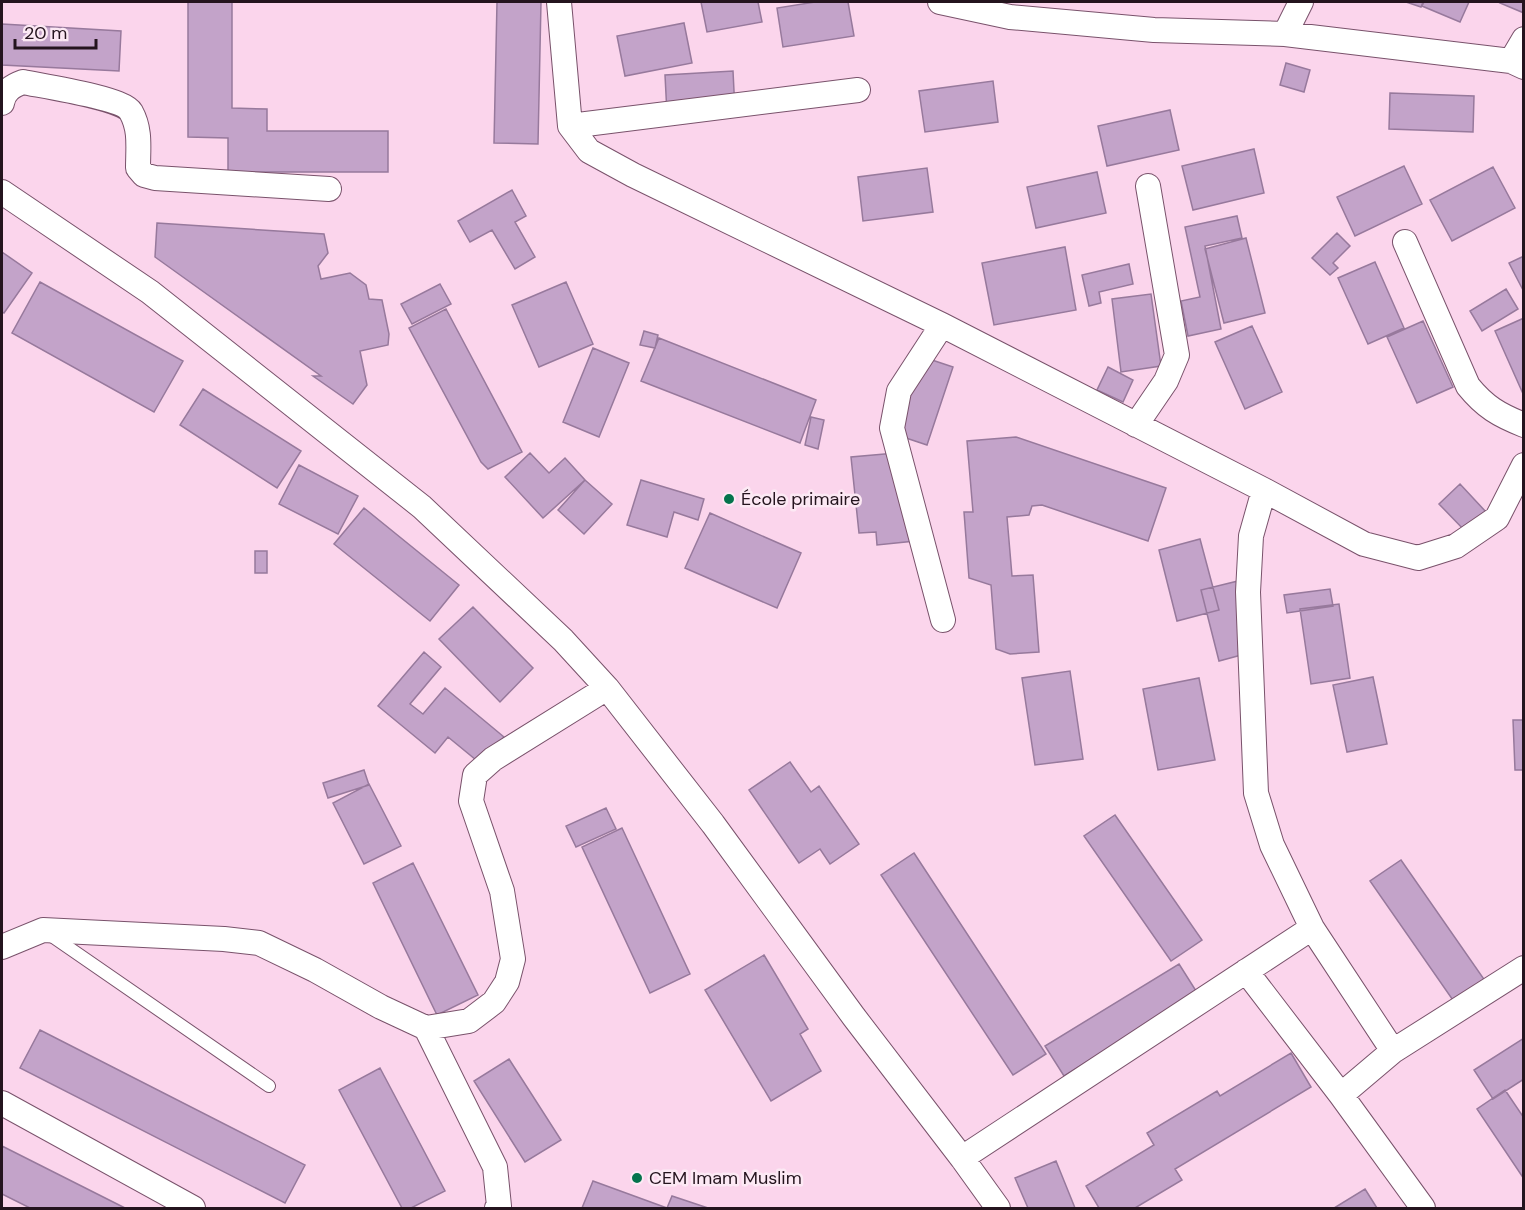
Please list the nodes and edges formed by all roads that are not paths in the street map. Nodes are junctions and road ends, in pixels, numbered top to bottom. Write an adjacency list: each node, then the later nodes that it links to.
1 (559, 2): 9 (street)
2 (940, 2): 4 (street)
3 (1301, 2): 4 (street)
4 (1285, 34): 6 (street)
5 (1524, 39): 6 (street)
6 (1517, 64)
7 (858, 90): 9 (street)
8 (2, 103): 11 (street)
9 (570, 126): 14 (street)
10 (1148, 186): 15 (street)
11 (329, 189)
12 (2, 192): 20 (street)
13 (1405, 242): 16 (street)
14 (942, 325): 15 (street); 19 (street)
15 (1136, 425): 18 (street)
16 (1524, 425)
17 (1520, 481): 18 (street)
18 (1264, 490): 21 (street)
19 (944, 620)
20 (606, 688): 26 (street); 31 (street)
21 (1312, 928): 25 (street); 27 (street)
22 (43, 930): 23 (street); 26 (street); 28 (lane)
23 (2, 947)
24 (1524, 968): 27 (street)
25 (1246, 971): 29 (street); 31 (street)
26 (426, 1028): 33 (street)
27 (1393, 1051): 29 (street)
28 (269, 1086)
29 (1341, 1095): 35 (street)
30 (2, 1103): 32 (street)
31 (962, 1158): 34 (street)
32 (193, 1209)
33 (497, 1209)
34 (998, 1209)
35 (1423, 1209)

